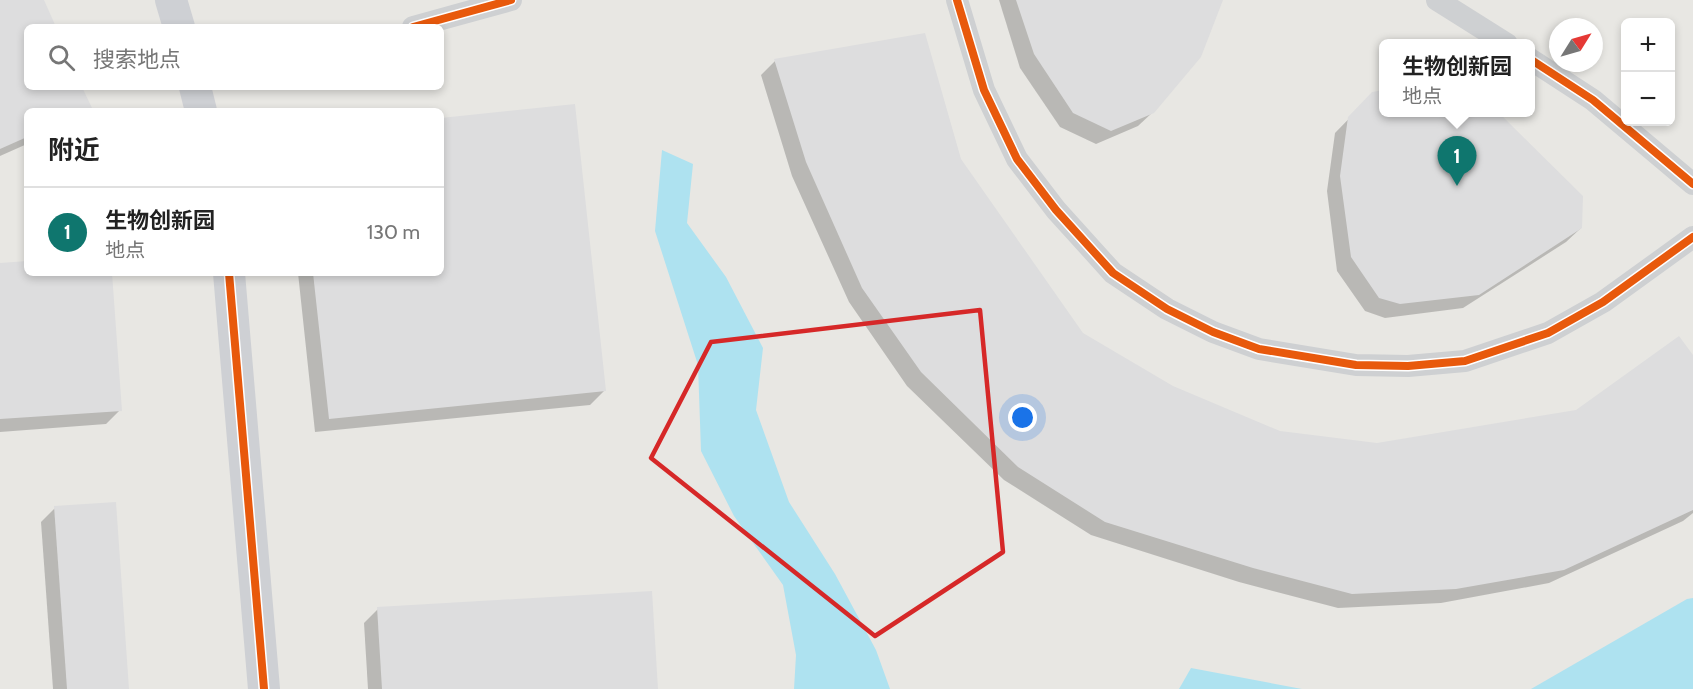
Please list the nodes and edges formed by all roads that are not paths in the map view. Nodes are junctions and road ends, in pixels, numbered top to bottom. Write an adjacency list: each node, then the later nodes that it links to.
1 (171, 0): 5 (street)
2 (511, 0): 6 (street)
3 (957, 0): 12 (street)
4 (1437, 0): 7 (street)
5 (178, 24)
6 (423, 24)
7 (1500, 39)
8 (1535, 62): 11 (street)
9 (196, 90): 10 (street)
10 (200, 108)
11 (1693, 184)
12 (1693, 237)
13 (229, 276): 14 (street)
14 (264, 689)

